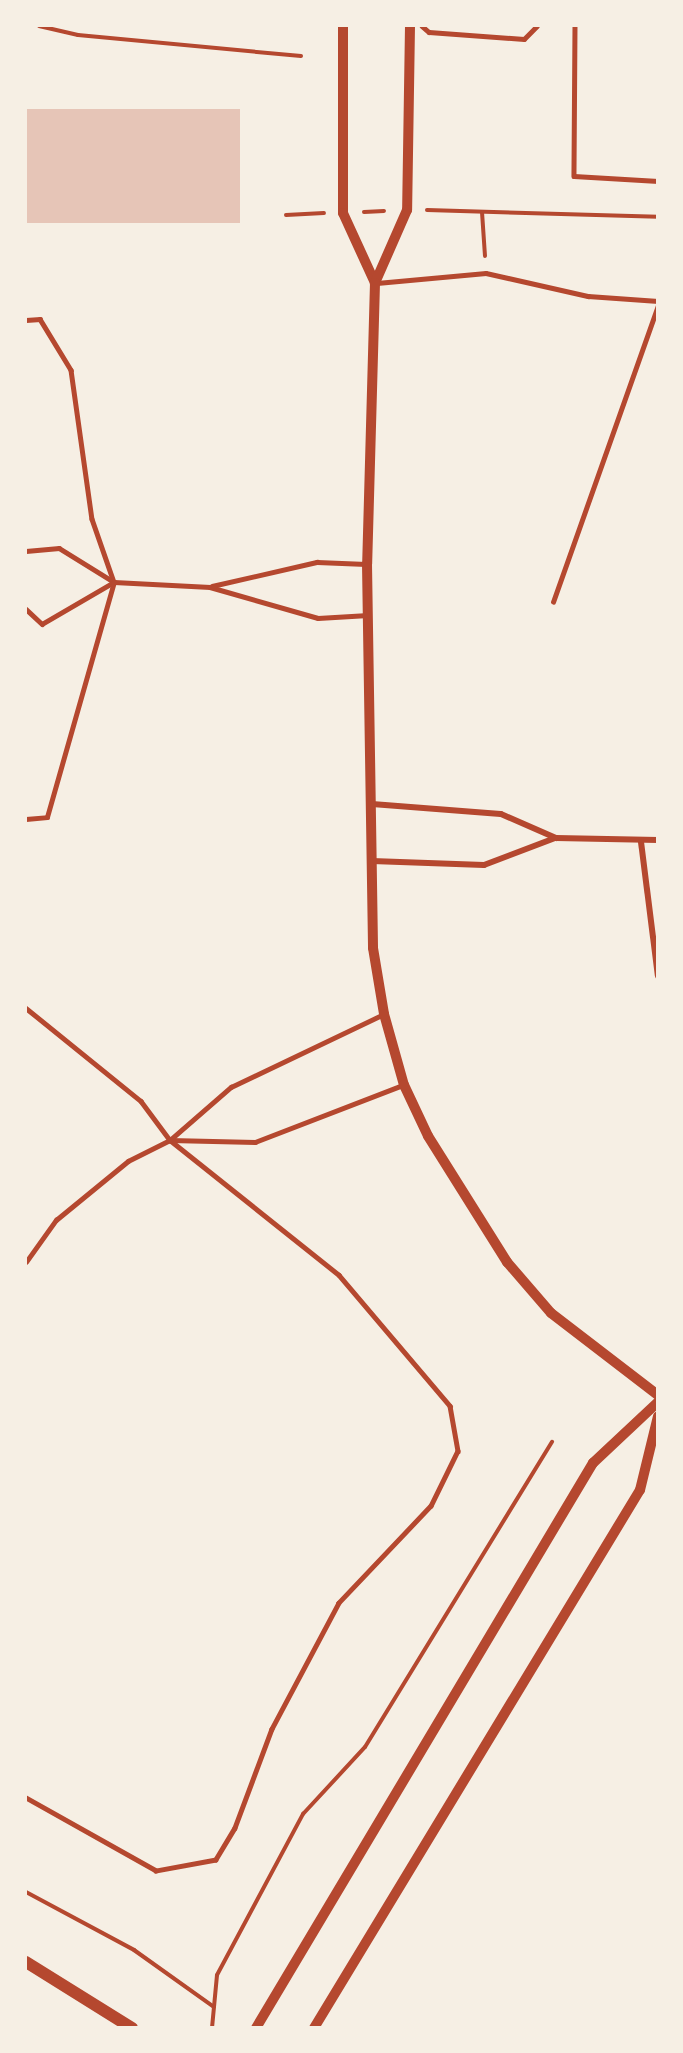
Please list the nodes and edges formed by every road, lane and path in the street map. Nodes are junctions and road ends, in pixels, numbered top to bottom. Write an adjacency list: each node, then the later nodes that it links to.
1 (39, 26): 7 (path)
2 (343, 26): 11 (street)
3 (410, 26): 9 (street)
4 (422, 26): 5 (lane)
5 (537, 26)
6 (575, 26): 8 (lane)
7 (301, 56)
8 (657, 181)
9 (407, 210): 10 (path); 11 (path); 15 (street)
10 (482, 212): 13 (path); 14 (path)
11 (343, 213): 12 (path); 15 (street)
12 (286, 215)
13 (657, 218)
14 (486, 273): 15 (lane); 16 (lane)
15 (375, 283): 19 (street)
16 (657, 303): 22 (lane)
17 (26, 320): 20 (lane)
18 (26, 551): 20 (lane)
19 (367, 564): 21 (lane); 24 (street)
20 (114, 582): 21 (lane); 23 (lane); 26 (lane)
21 (210, 586): 24 (lane)
22 (553, 602)
23 (26, 609)
24 (368, 615): 25 (street)
25 (372, 804): 27 (street); 30 (street)
26 (26, 819)
27 (556, 838): 29 (street); 30 (street)
28 (657, 840): 29 (street)
29 (640, 842): 31 (street)
30 (372, 861): 33 (street)
31 (657, 976)
32 (26, 1008): 35 (lane)
33 (384, 1014): 34 (street); 35 (lane)
34 (404, 1085): 35 (lane); 37 (street)
35 (170, 1140): 36 (lane); 41 (lane)
36 (26, 1262)
37 (657, 1395)
38 (657, 1402): 47 (street)
39 (657, 1416): 48 (street)
40 (552, 1442): 44 (path)
41 (26, 1798)
42 (26, 1892): 44 (path)
43 (26, 1962): 45 (main road)
44 (214, 2008): 46 (path)
45 (132, 2028)
46 (212, 2028)
47 (256, 2028)
48 (314, 2028)

